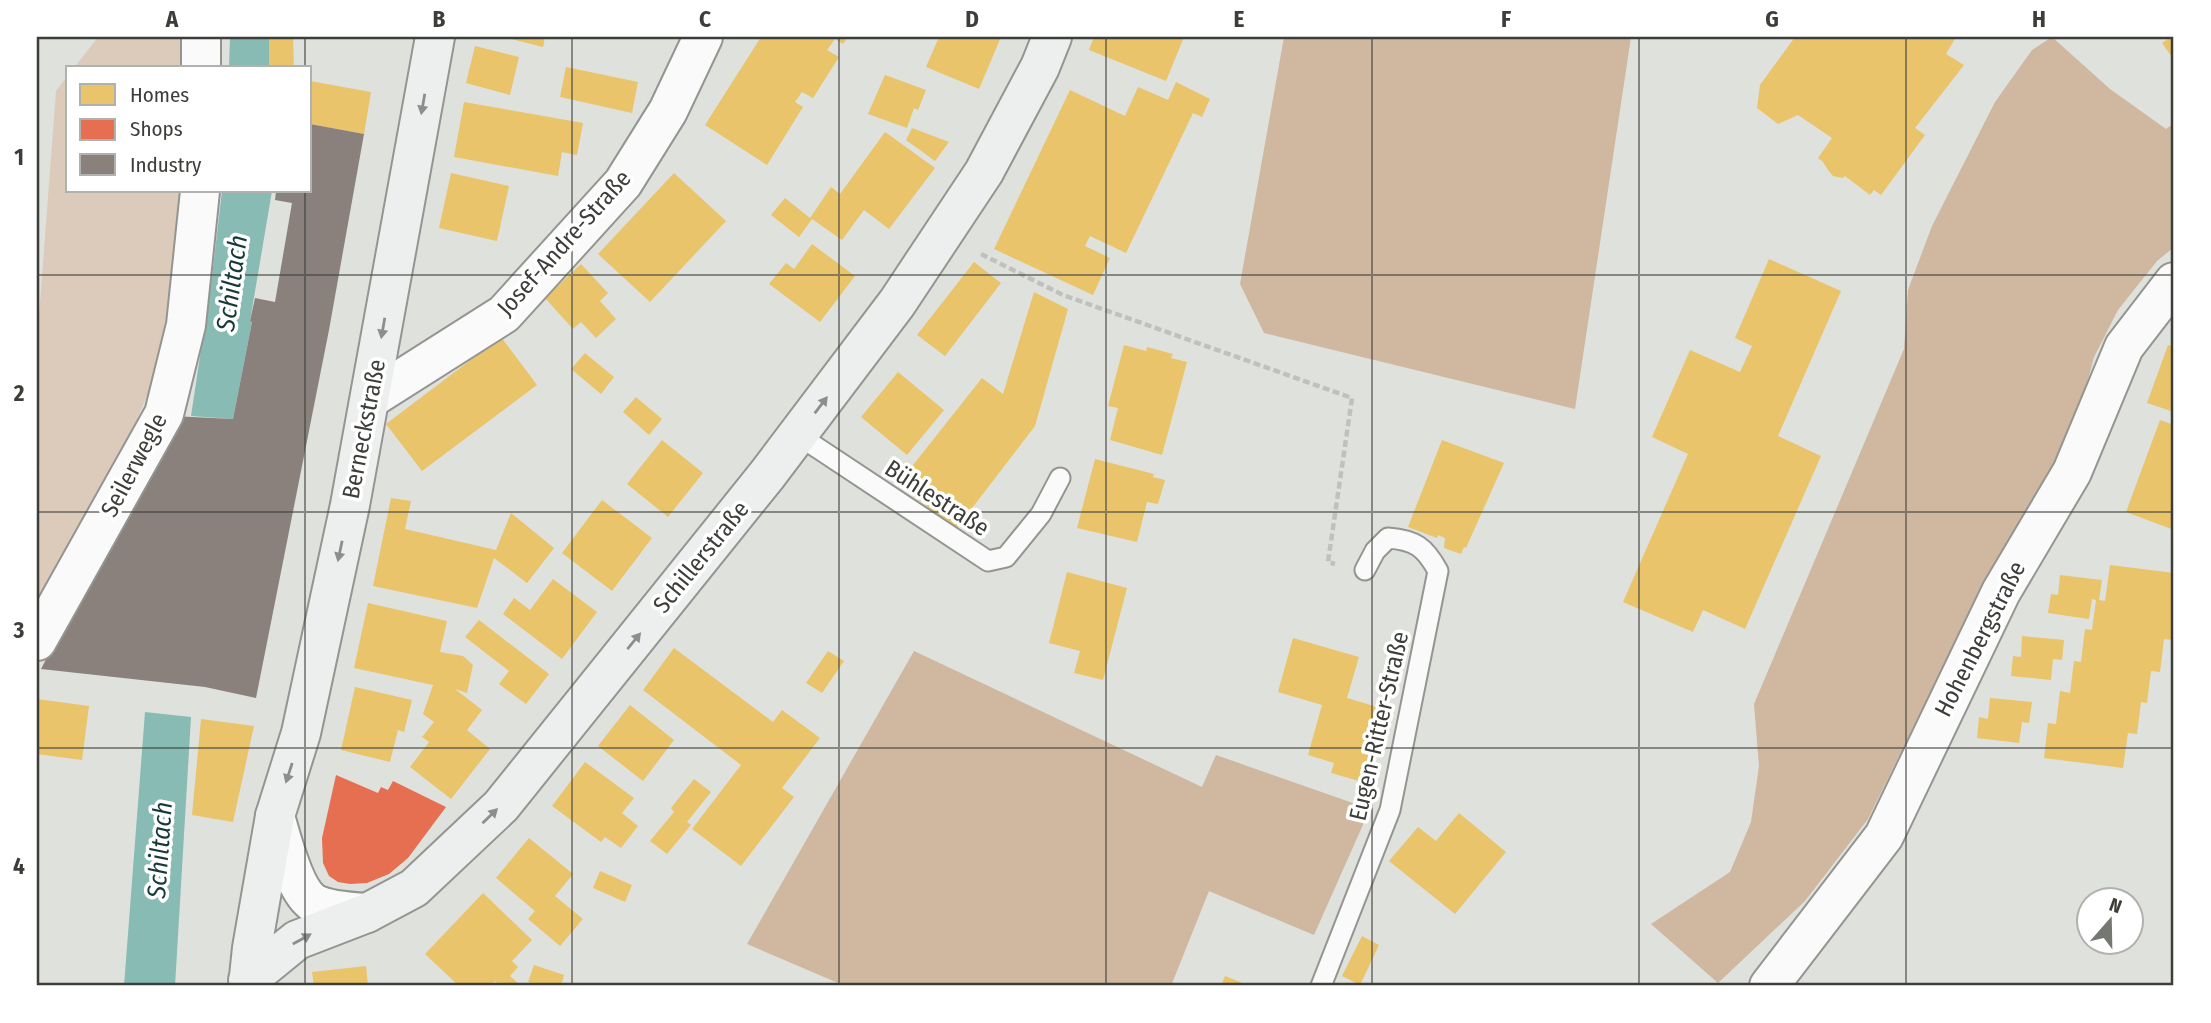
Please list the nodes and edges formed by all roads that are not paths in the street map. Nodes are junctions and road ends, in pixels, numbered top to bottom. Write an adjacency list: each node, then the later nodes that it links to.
1 (201, 37): 5 (street)
2 (435, 37): 8 (main road, Berneckstraße, one-way to 8)
3 (703, 37): 8 (street, Josef-Andre-Straße)
4 (1052, 37): 9 (main road, Schillerstraße, one-way to 4)
5 (201, 66)
6 (200, 192): 12 (street, Seilerwegle)
7 (2174, 282): 17 (street, Hohenbergstraße)
8 (370, 399): 13 (main road, Berneckstraße, one-way to 13)
9 (798, 435): 10 (lane, Bühlestraße); 14 (main road, Schillerstraße, one-way to 9)
10 (1060, 478)
11 (1365, 570): 16 (lane, Eugen-Ritter-Straße)
12 (37, 641)
13 (275, 816): 14 (street); 15 (main road, Berneckstraße)
14 (367, 913): 15 (main road, Schillerstraße, one-way to 14)
15 (248, 983)
16 (1321, 986)
17 (1769, 986)

